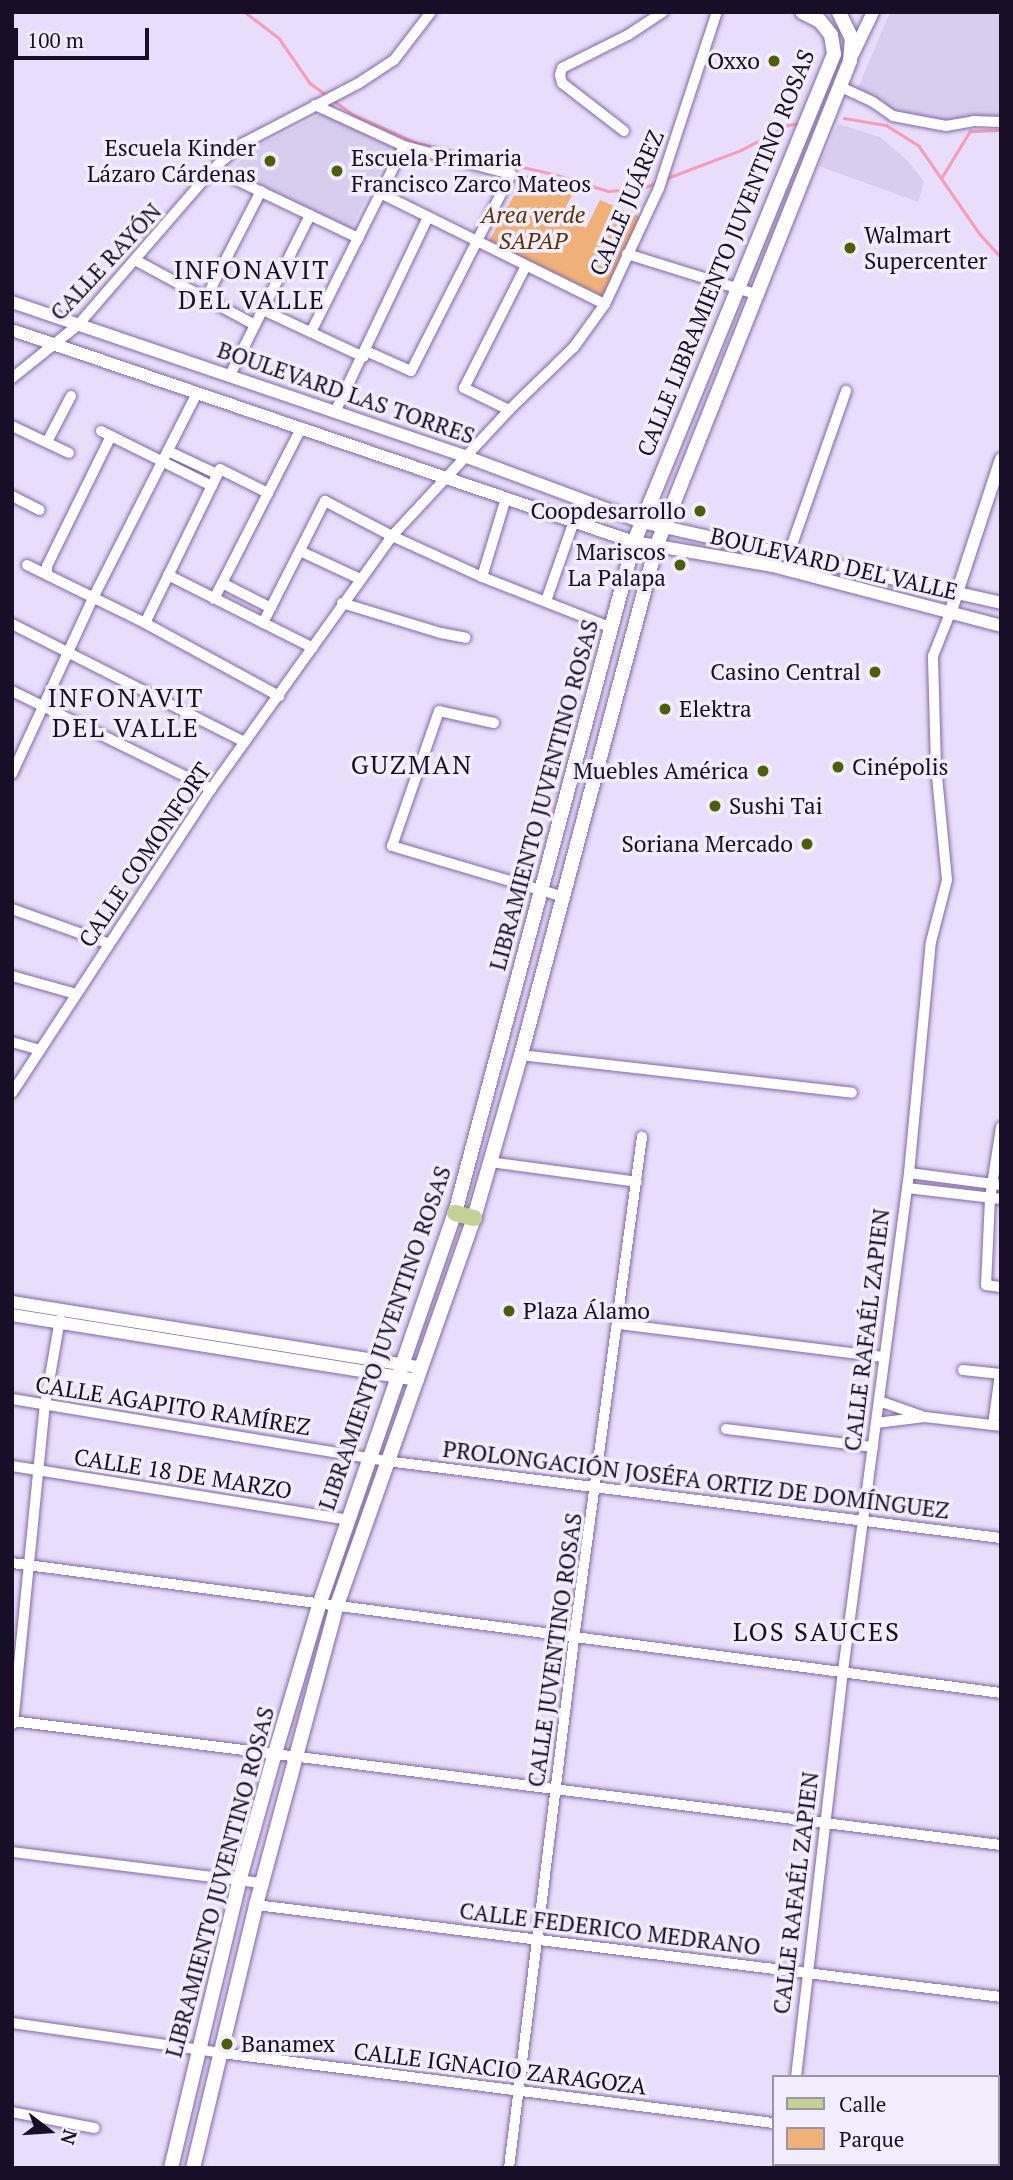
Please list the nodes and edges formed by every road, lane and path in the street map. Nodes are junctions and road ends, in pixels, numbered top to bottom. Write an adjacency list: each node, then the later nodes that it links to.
1 (432, 12): 9 (street, CALLE RAYÓN)
2 (663, 12): 11 (street)
3 (717, 12): 20 (street, CALLE JUÁREZ)
4 (803, 12): 23 (main road, CALLE LIBRAMIENTO JUVENTINO ROSAS)
5 (839, 12): 7 (main road, CALLE LIBRAMIENTO JUVENTINO ROSAS)
6 (873, 12): 7 (street)
7 (850, 61): 8 (main road, CALLE LIBRAMIENTO JUVENTINO ROSAS)
8 (841, 87): 10 (street); 24 (main road, CALLE LIBRAMIENTO JUVENTINO ROSAS)
9 (319, 103): 12 (street); 13 (street, CALLE RAYÓN)
10 (1001, 122)
11 (624, 131)
12 (404, 146): 15 (street); 19 (street)
13 (214, 169): 14 (street); 21 (street, CALLE RAYÓN)
14 (261, 191): 16 (street); 25 (street)
15 (380, 193): 17 (street); 18 (street)
16 (310, 215): 18 (street); 28 (street)
17 (428, 217): 19 (street); 34 (street)
18 (358, 239): 32 (street)
19 (476, 241): 22 (street); 34 (street)
20 (627, 254): 23 (street); 27 (street, CALLE JUÁREZ)
21 (137, 261): 25 (street); 29 (street, CALLE RAYÓN)
22 (526, 266): 27 (street); 40 (street)
23 (737, 290): 24 (street); 59 (main road, CALLE LIBRAMIENTO JUVENTINO ROSAS)
24 (759, 295): 60 (main road, CALLE LIBRAMIENTO JUVENTINO ROSAS)
25 (207, 296): 30 (street)
26 (12, 303): 29 (street, BOULEVARD LAS TORRES)
27 (606, 304): 40 (street, CALLE JUÁREZ)
28 (262, 310): 30 (street); 32 (street)
29 (78, 325): 33 (street, CALLE RAYÓN); 35 (street, BOULEVARD LAS TORRES)
30 (255, 325): 35 (street)
31 (12, 330): 33 (street, BOULEVARD LAS TORRES)
32 (311, 332): 34 (street)
33 (55, 345): 36 (street, CALLE RAYÓN); 38 (street, BOULEVARD LAS TORRES)
34 (365, 354): 41 (street)
35 (230, 375): 41 (street, BOULEVARD LAS TORRES)
36 (12, 378)
37 (846, 391): 65 (street)
38 (197, 393): 43 (street, BOULEVARD LAS TORRES); 48 (street)
39 (71, 396): 46 (street)
40 (509, 410): 49 (street, CALLE JUÁREZ)
41 (335, 412): 49 (street, BOULEVARD LAS TORRES)
42 (12, 426): 46 (street)
43 (301, 428): 52 (street, BOULEVARD LAS TORRES); 54 (street)
44 (101, 431): 45 (street)
45 (111, 436): 48 (street); 68 (street)
46 (47, 442): 47 (street)
47 (69, 453)
48 (165, 455): 51 (street); 53 (street); 75 (street)
49 (467, 457): 52 (street, CALLE JUÁREZ); 59 (street, BOULEVARD LAS TORRES)
50 (1001, 459): 74 (street, CALLE RAFAÉL ZAPIEN)
51 (218, 472): 53 (street); 54 (street)
52 (447, 479): 56 (street, BOULEVARD LAS TORRES); 61 (street, CALLE COMONFORT)
53 (212, 486): 69 (street)
54 (268, 493): 72 (street)
55 (12, 496): 57 (street)
56 (506, 498): 58 (street, BOULEVARD LAS TORRES); 70 (street)
57 (40, 510)
58 (574, 521): 62 (street, BOULEVARD LAS TORRES); 77 (street)
59 (642, 522): 60 (street, BOULEVARD LAS TORRES); 62 (main road, LIBRAMIENTO JUVENTINO ROSAS)
60 (664, 527): 63 (main road, LIBRAMIENTO JUVENTINO ROSAS); 65 (street, BOULEVARD DEL VALLE)
61 (392, 536): 64 (street); 70 (street); 71 (street, CALLE COMONFORT)
62 (634, 542): 63 (street, BOULEVARD LAS TORRES); 86 (main road, LIBRAMIENTO JUVENTINO ROSAS)
63 (656, 547): 73 (street, BOULEVARD DEL VALLE); 99 (main road, LIBRAMIENTO JUVENTINO ROSAS)
64 (300, 551): 71 (street); 80 (street)
65 (789, 553): 67 (street, BOULEVARD DEL VALLE)
66 (27, 565): 68 (street)
67 (859, 571): 73 (street); 74 (street, BOULEVARD DEL VALLE)
68 (47, 574): 75 (street)
69 (168, 575): 76 (street); 82 (street)
70 (482, 577): 77 (street)
71 (360, 579): 78 (street, CALLE COMONFORT)
72 (222, 583): 76 (street); 80 (street)
73 (839, 584): 81 (street, BOULEVARD DEL VALLE)
74 (957, 592): 79 (street, BOULEVARD DEL VALLE); 81 (street, CALLE RAFAÉL ZAPIEN)
75 (93, 598): 82 (street); 89 (street)
76 (214, 599): 83 (street)
77 (546, 601): 86 (street)
78 (342, 603): 87 (street); 88 (street, CALLE COMONFORT)
79 (1001, 603)
80 (271, 608): 83 (street)
81 (951, 611): 85 (street, BOULEVARD DEL VALLE); 112 (street, CALLE RAFAÉL ZAPIEN)
82 (145, 623): 91 (street)
83 (263, 623): 88 (street)
84 (12, 624): 89 (street)
85 (1001, 626)
86 (612, 628): 98 (main road, LIBRAMIENTO JUVENTINO ROSAS)
87 (466, 638)
88 (313, 648): 91 (street, CALLE COMONFORT)
89 (68, 651): 92 (street); 94 (street)
90 (12, 691): 92 (street)
91 (279, 696): 94 (street, CALLE COMONFORT)
92 (43, 705): 95 (street); 97 (street)
93 (494, 723): 98 (street)
94 (244, 742): 97 (street, CALLE COMONFORT)
95 (15, 760): 96 (street)
96 (12, 774)
97 (211, 789): 101 (street, CALLE COMONFORT)
98 (543, 889): 99 (street); 117 (main road, LIBRAMIENTO JUVENTINO ROSAS)
99 (564, 897): 106 (main road, LIBRAMIENTO JUVENTINO ROSAS)
100 (12, 909): 101 (street)
101 (107, 943): 103 (street, CALLE COMONFORT)
102 (12, 976): 103 (street)
103 (76, 995): 105 (street, CALLE COMONFORT)
104 (12, 1042): 105 (street)
105 (40, 1050): 107 (street, CALLE COMONFORT)
106 (521, 1055): 108 (street); 111 (main road, LIBRAMIENTO JUVENTINO ROSAS)
107 (12, 1093)
108 (852, 1093)
109 (1001, 1127): 114 (street)
110 (642, 1137): 113 (street, CALLE JUVENTINO ROSAS)
111 (490, 1162): 113 (street); 118 (main road, LIBRAMIENTO JUVENTINO ROSAS)
112 (909, 1172): 114 (street); 115 (street, CALLE RAFAÉL ZAPIEN)
113 (636, 1182): 123 (street, CALLE JUVENTINO ROSAS)
114 (996, 1184): 116 (street)
115 (907, 1188): 116 (street); 124 (street, CALLE RAFAÉL ZAPIEN)
116 (995, 1199): 119 (street)
117 (455, 1213): 118 (main road); 125 (main road, LIBRAMIENTO JUVENTINO ROSAS)
118 (474, 1218): 127 (main road, LIBRAMIENTO JUVENTINO ROSAS)
119 (1001, 1287)
120 (12, 1302): 122 (street)
121 (12, 1315): 122 (street)
122 (60, 1317): 125 (street); 131 (street)
123 (618, 1324): 124 (street); 141 (street, CALLE JUVENTINO ROSAS)
124 (884, 1357): 130 (street, CALLE RAFAÉL ZAPIEN)
125 (399, 1370): 127 (street); 137 (main road, LIBRAMIENTO JUVENTINO ROSAS)
126 (963, 1370): 128 (street)
127 (420, 1374): 138 (main road, LIBRAMIENTO JUVENTINO ROSAS)
128 (1000, 1374): 134 (street)
129 (12, 1399): 131 (street, CALLE AGAPITO RAMÍREZ)
130 (879, 1401): 132 (street); 133 (street, CALLE RAFAÉL ZAPIEN)
131 (45, 1405): 137 (street, CALLE AGAPITO RAMÍREZ); 140 (street)
132 (925, 1417): 133 (street); 134 (street)
133 (876, 1423): 136 (street, CALLE RAFAÉL ZAPIEN)
134 (997, 1426)
135 (726, 1429): 136 (street)
136 (873, 1447): 143 (street, CALLE RAFAÉL ZAPIEN)
137 (369, 1458): 138 (street, CALLE AGAPITO RAMÍREZ); 142 (main road, LIBRAMIENTO JUVENTINO ROSAS)
138 (386, 1461): 141 (street, PROLONGACIÓN JOSÉFA ORTIZ DE DOMÍNGUEZ); 148 (main road, LIBRAMIENTO JUVENTINO ROSAS)
139 (12, 1466): 140 (street, CALLE 18 DE MARZO)
140 (40, 1470): 142 (street, CALLE 18 DE MARZO); 146 (street)
141 (597, 1487): 143 (street, PROLONGACIÓN JOSÉFA ORTIZ DE DOMÍNGUEZ); 149 (street, CALLE JUVENTINO ROSAS)
142 (348, 1521): 147 (main road, LIBRAMIENTO JUVENTINO ROSAS)
143 (863, 1521): 144 (street, PROLONGACIÓN JOSÉFA ORTIZ DE DOMÍNGUEZ); 150 (street, CALLE RAFAÉL ZAPIEN)
144 (1001, 1538)
145 (12, 1563): 146 (street)
146 (28, 1565): 147 (street); 152 (street)
147 (320, 1602): 148 (street); 153 (main road, LIBRAMIENTO JUVENTINO ROSAS)
148 (337, 1605): 149 (street); 154 (main road, LIBRAMIENTO JUVENTINO ROSAS)
149 (574, 1639): 150 (street); 155 (street, CALLE JUVENTINO ROSAS)
150 (843, 1671): 151 (street); 156 (street, CALLE RAFAÉL ZAPIEN)
151 (1001, 1693)
152 (13, 1723): 153 (street)
153 (275, 1754): 154 (street); 159 (main road, LIBRAMIENTO JUVENTINO ROSAS)
154 (297, 1758): 155 (street); 160 (main road, LIBRAMIENTO JUVENTINO ROSAS)
155 (556, 1787): 156 (street); 162 (street, CALLE JUVENTINO ROSAS)
156 (825, 1823): 157 (street); 163 (street, CALLE RAFAÉL ZAPIEN)
157 (1001, 1846)
158 (12, 1852): 159 (street)
159 (240, 1878): 160 (street); 166 (main road, LIBRAMIENTO JUVENTINO ROSAS)
160 (262, 1883): 161 (main road, LIBRAMIENTO JUVENTINO ROSAS)
161 (256, 1905): 162 (street, CALLE FEDERICO MEDRANO); 167 (main road, LIBRAMIENTO JUVENTINO ROSAS)
162 (537, 1938): 163 (street, CALLE FEDERICO MEDRANO); 169 (street, CALLE JUVENTINO ROSAS)
163 (808, 1974): 164 (street, CALLE FEDERICO MEDRANO); 168 (street, CALLE RAFAÉL ZAPIEN)
164 (1001, 1997)
165 (12, 2024): 166 (street, CALLE IGNACIO ZARAGOZA)
166 (200, 2050): 167 (street, CALLE IGNACIO ZARAGOZA); 173 (main road, LIBRAMIENTO JUVENTINO ROSAS)
167 (222, 2053): 169 (street, CALLE IGNACIO ZARAGOZA); 174 (main road, LIBRAMIENTO JUVENTINO ROSAS)
168 (796, 2075)
169 (519, 2091): 171 (street, CALLE IGNACIO ZARAGOZA); 175 (street, CALLE JUVENTINO ROSAS)
170 (12, 2112): 172 (street)
171 (772, 2123)
172 (94, 2128)
173 (171, 2168)
174 (193, 2168)
175 (509, 2168)

